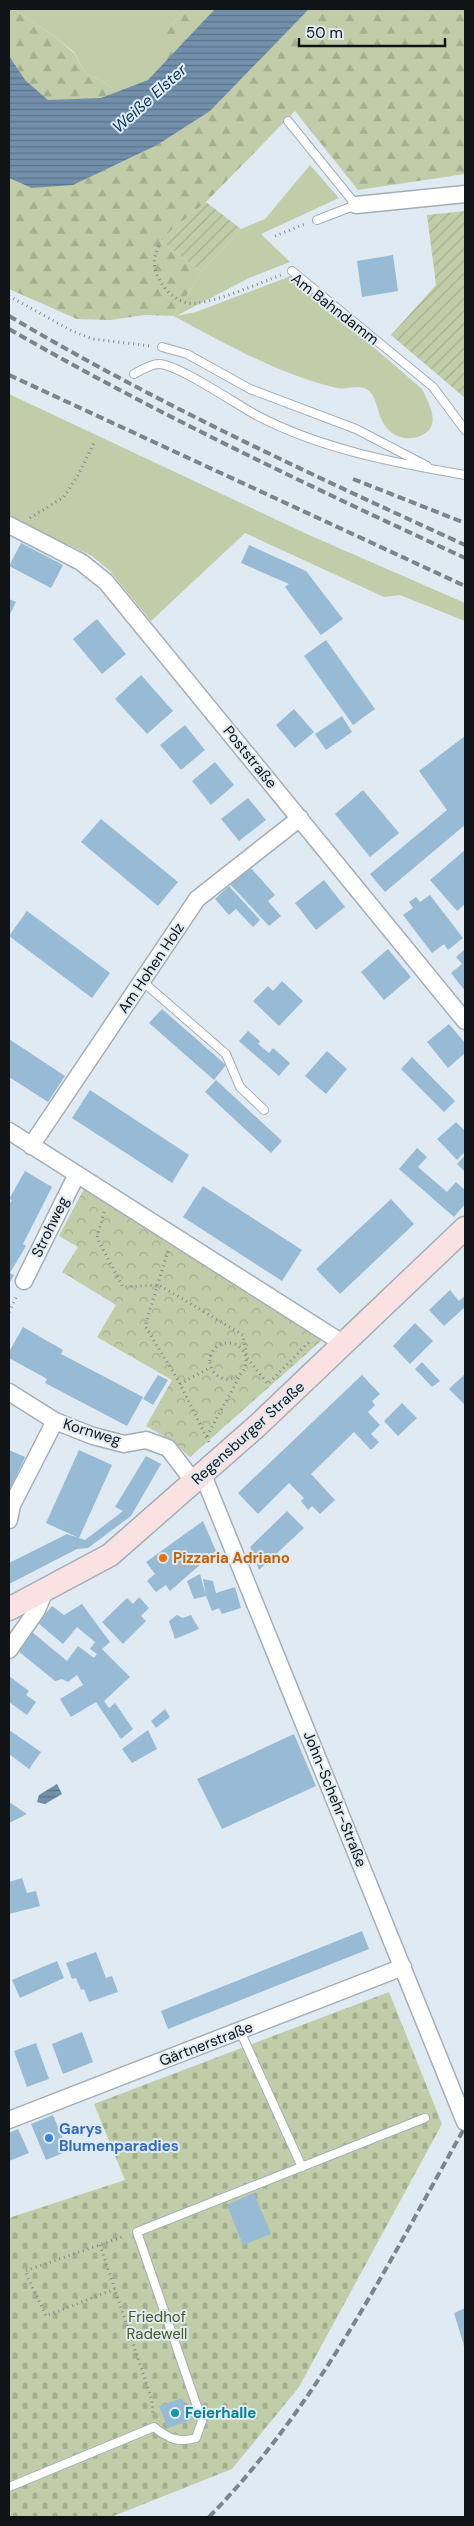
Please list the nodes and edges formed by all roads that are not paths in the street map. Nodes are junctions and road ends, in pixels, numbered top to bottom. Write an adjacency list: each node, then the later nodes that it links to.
1 (288, 121): 3 (lane)
2 (465, 194): 3 (street)
3 (356, 205): 4 (lane)
4 (317, 220)
5 (292, 271): 8 (lane, Am Bahndamm)
6 (162, 347): 9 (lane)
7 (134, 374): 9 (lane)
8 (465, 430)
9 (433, 470): 10 (lane)
10 (465, 475)
11 (14, 528): 12 (street, Poststraße)
12 (300, 818): 13 (street, Am Hohen Holz); 14 (street, Poststraße)
13 (142, 981): 15 (lane); 17 (street, Am Hohen Holz)
14 (465, 1020)
15 (264, 1110)
16 (9, 1131): 17 (street)
17 (31, 1146): 18 (street)
18 (77, 1174): 20 (street, Strohweg); 21 (street)
19 (465, 1228): 21 (main road, Regensburger Straße)
20 (24, 1281)
21 (344, 1344): 24 (main road, Regensburger Straße)
22 (9, 1392): 23 (street, Kornweg)
23 (55, 1421): 24 (street, Kornweg); 25 (street)
24 (205, 1473): 26 (main road, Regensburger Straße); 29 (street, John-Schehr-Straße)
25 (9, 1520)
26 (45, 1590): 27 (main road, Regensburger Straße); 28 (street)
27 (9, 1609)
28 (9, 1650)
29 (403, 1967): 30 (street, Gärtnerstraße); 33 (street, John-Schehr-Straße)
30 (240, 2031): 32 (street, Gärtnerstraße); 34 (lane)
31 (425, 2118): 34 (lane)
32 (9, 2120)
33 (465, 2122)
34 (302, 2167): 35 (lane)
35 (9, 2487)

